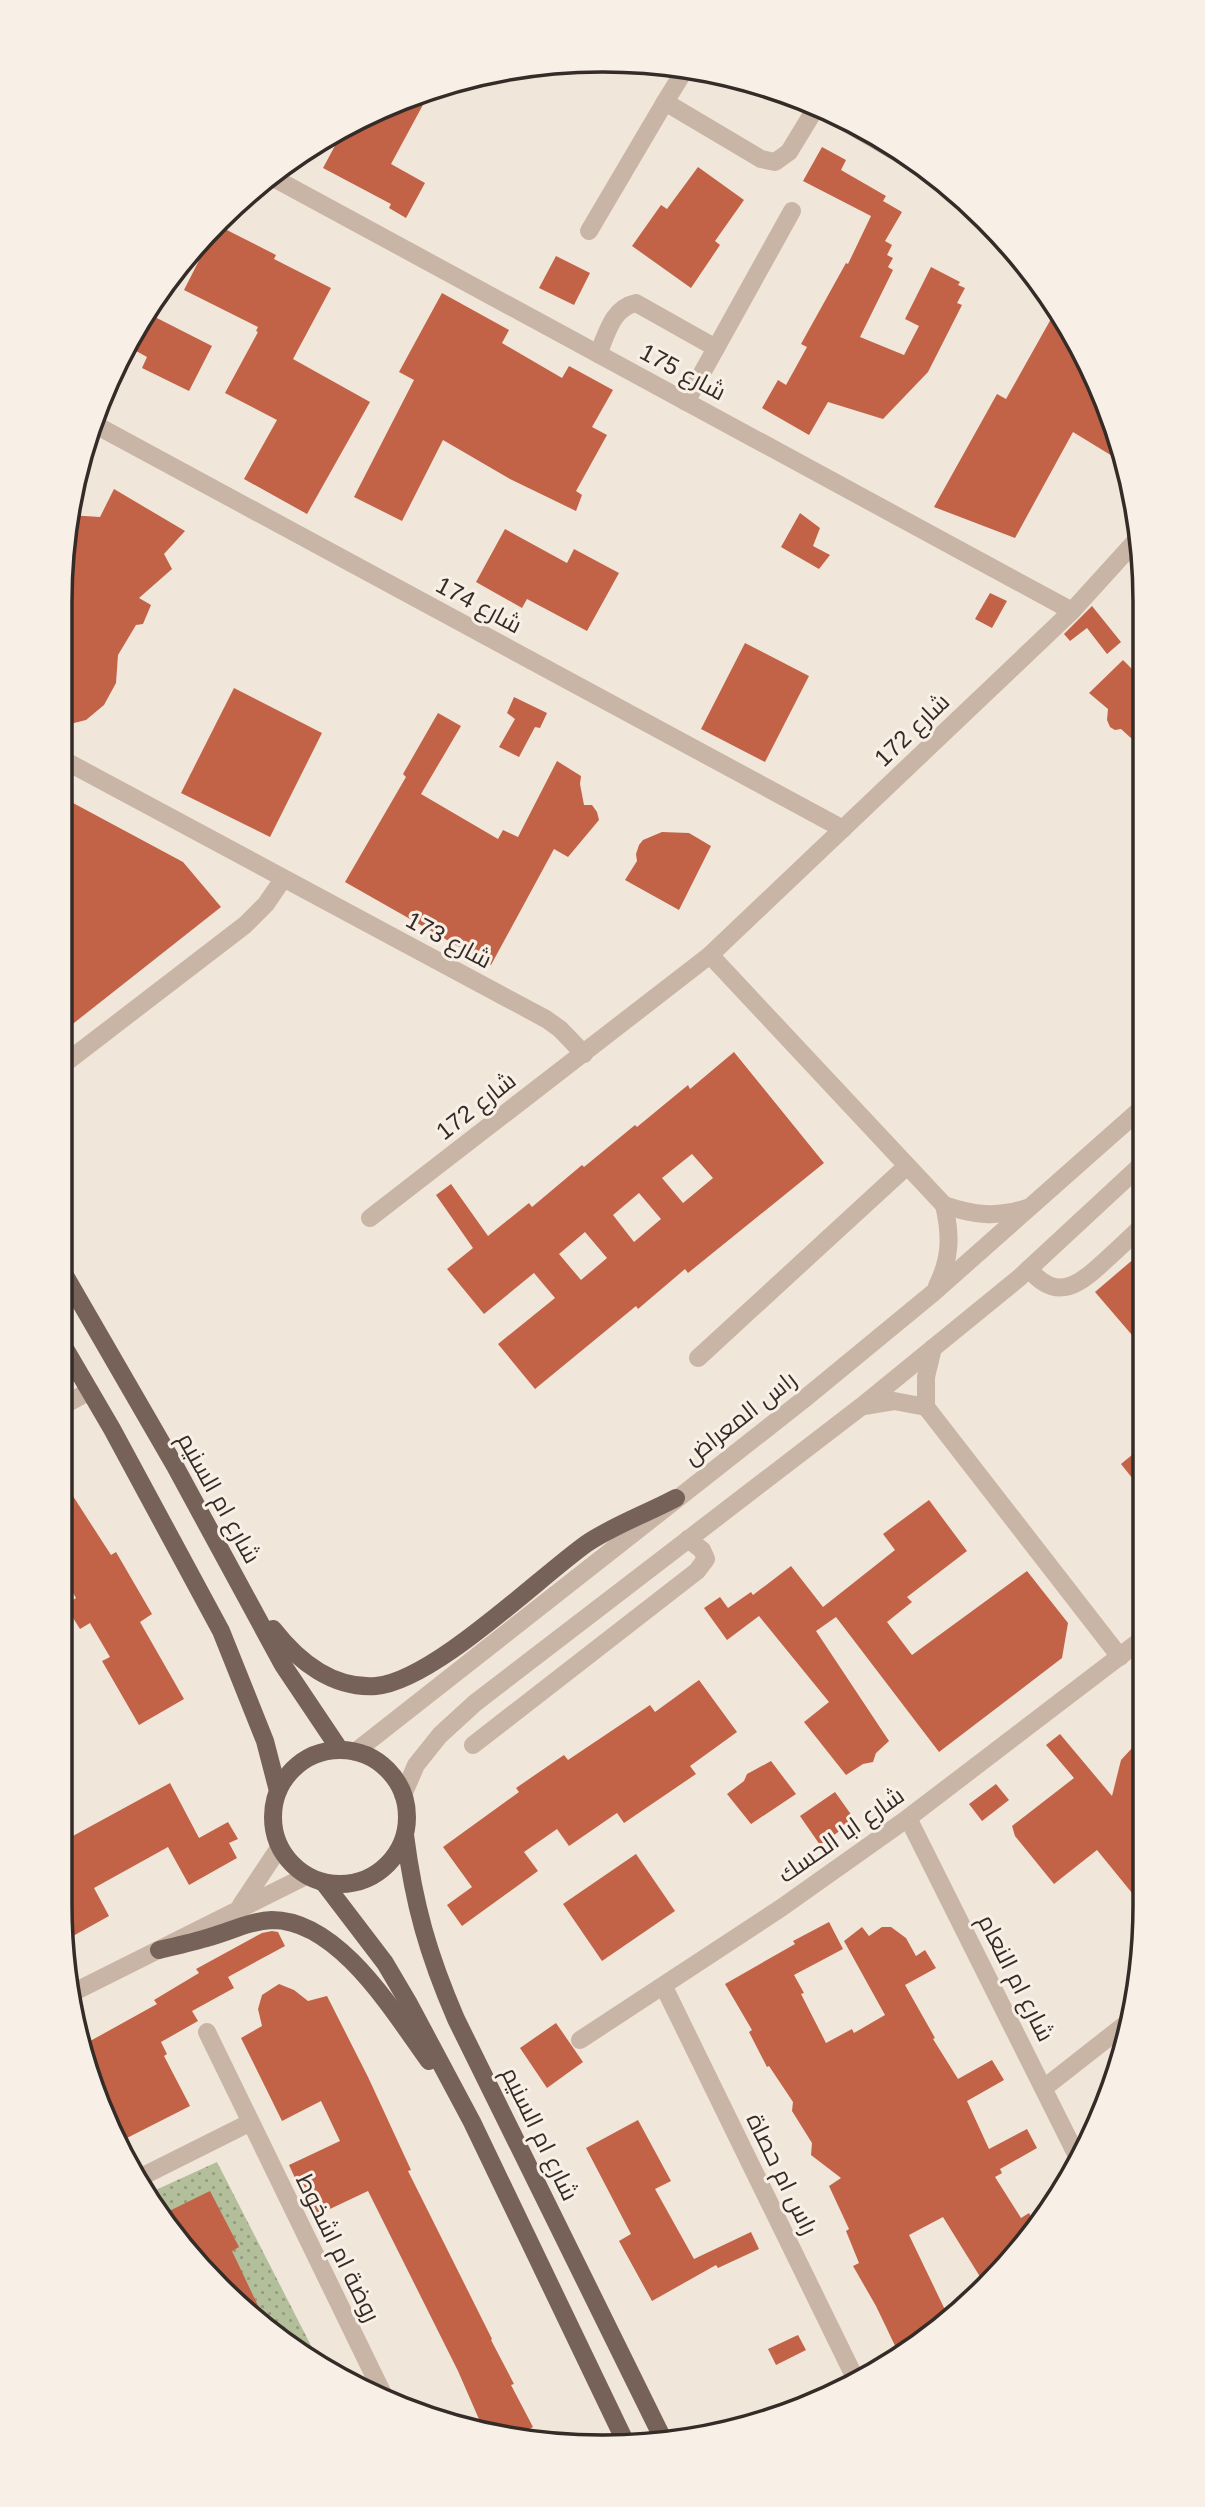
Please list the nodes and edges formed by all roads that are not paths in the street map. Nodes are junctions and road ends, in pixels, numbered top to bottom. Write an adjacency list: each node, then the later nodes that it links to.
1 (680, 77): 2 (street)
2 (665, 102): 3 (street); 6 (street)
3 (807, 112)
4 (279, 181): 8 (street, شارع 175)
5 (792, 211): 7 (street)
6 (589, 231)
7 (716, 348): 8 (street); 9 (street)
8 (598, 354): 9 (street, شارع 175)
9 (686, 402): 12 (street, شارع 175)
10 (101, 429): 14 (street, شارع 174)
11 (1130, 547): 12 (street, شارع 172)
12 (1072, 611): 14 (street, شارع 172)
13 (72, 765): 15 (street, شارع 173)
14 (843, 829): 16 (street, شارع 172)
15 (283, 879): 17 (street, شارع 173); 18 (street)
16 (710, 955): 17 (street, شارع 172); 20 (street)
17 (584, 1054): 24 (street, شارع 172)
18 (72, 1057)
19 (1133, 1116): 23 (street, راس المعراض)
20 (907, 1166): 22 (street); 30 (street)
21 (1133, 1172): 26 (street)
22 (944, 1205): 23 (street); 28 (street)
23 (1034, 1205): 28 (street, راس المعراض)
24 (370, 1218)
25 (1133, 1234): 26 (street)
26 (1029, 1269): 29 (street)
27 (72, 1288): 38 (main road, شارع ام السنيم)
28 (933, 1293): 36 (street, راس المعراض)
29 (933, 1348): 34 (street); 35 (street)
30 (698, 1358)
31 (72, 1360): 32 (main road)
32 (90, 1391): 33 (street); 43 (main road)
33 (72, 1401)
34 (862, 1406): 35 (street); 37 (street)
35 (926, 1407): 40 (street)
36 (676, 1498): 38 (main road); 42 (street, راس المعراض)
37 (688, 1539): 41 (street); 44 (street)
38 (242, 1592): 42 (main road, شارع ام السنيم)
39 (1133, 1646): 40 (street, شارع ابا الحسك)
40 (1120, 1657): 45 (street, شارع ابا الحسك)
41 (473, 1745)
42 (347, 1751): 43 (main road); 44 (main road)
43 (278, 1791): 47 (main road)
44 (403, 1795): 46 (main road)
45 (908, 1818): 52 (street, شارع ابا الحسك); 57 (street, شارع ام النعام)
46 (405, 1835): 49 (main road); 64 (main road, شارع ام السنيم)
47 (279, 1848): 48 (main road); 50 (street)
48 (306, 1876): 49 (main road); 50 (street)
49 (324, 1883): 58 (main road)
50 (239, 1908): 51 (street)
51 (159, 1950): 53 (street); 58 (main road)
52 (664, 1987): 56 (street, شارع ابا الحسك); 62 (street, راس ام حصاة)
53 (79, 1990)
54 (1118, 2030): 57 (street)
55 (207, 2032): 59 (street, روضة ام اشخوط)
56 (580, 2040)
57 (1044, 2088): 60 (street, شارع ام النعام)
58 (472, 2122): 65 (main road)
59 (249, 2123): 61 (street); 63 (street, روضة ام اشخوط)
60 (1074, 2149)
61 (146, 2175)
62 (852, 2373)
63 (379, 2386)
64 (660, 2432)
65 (622, 2434)

